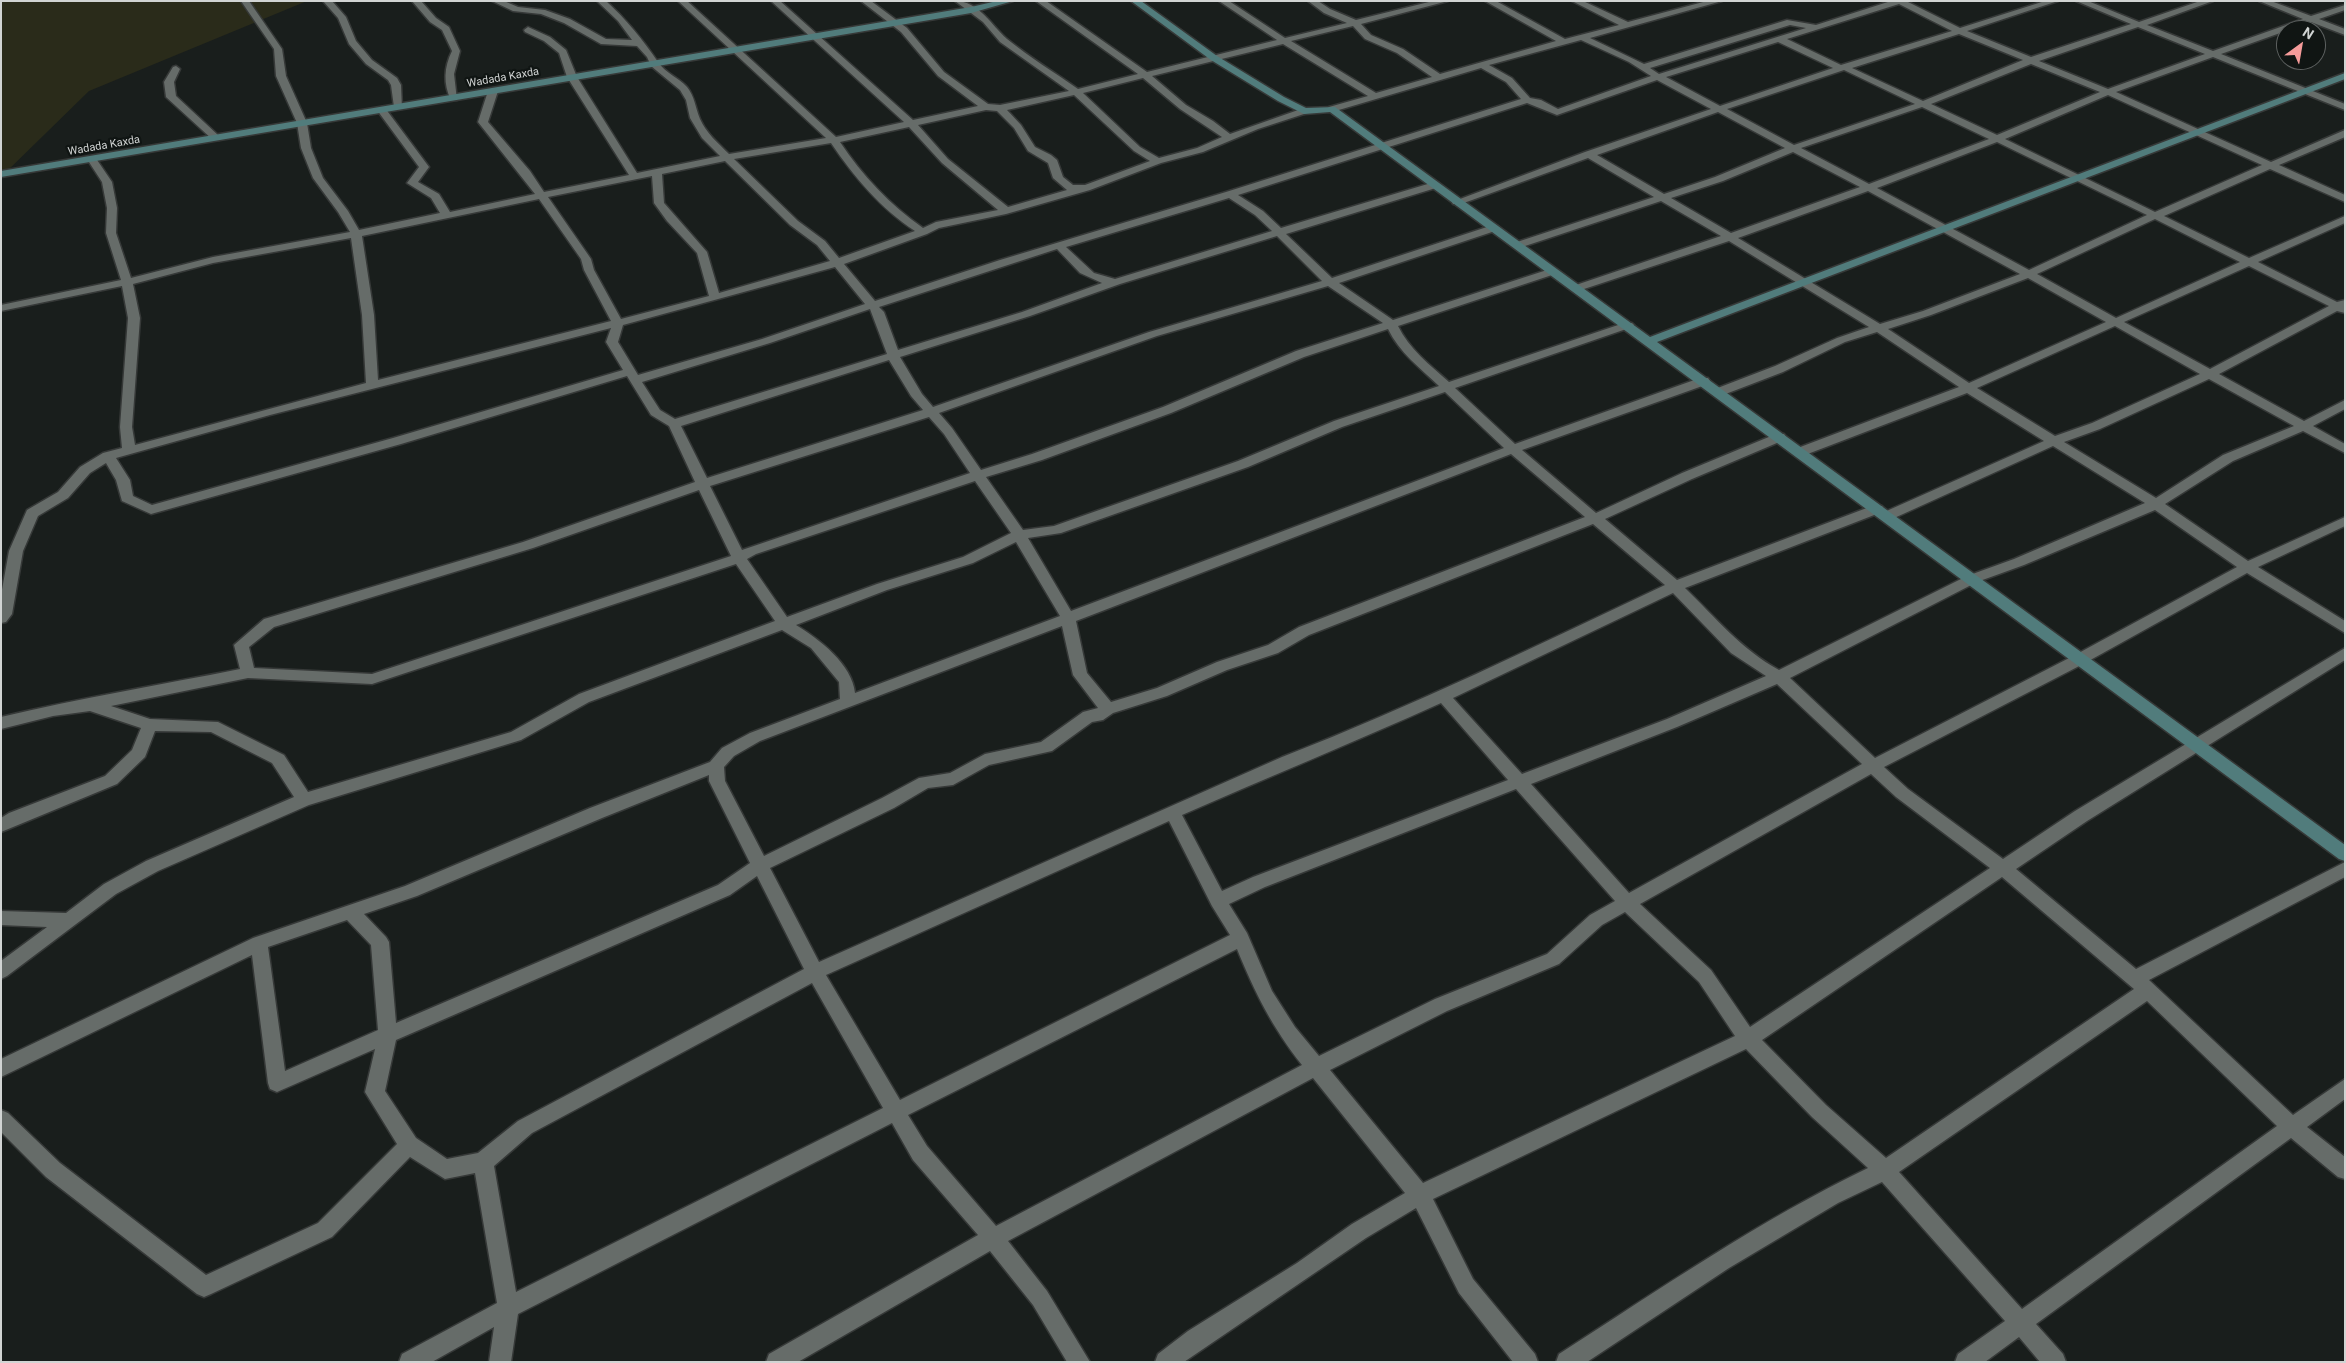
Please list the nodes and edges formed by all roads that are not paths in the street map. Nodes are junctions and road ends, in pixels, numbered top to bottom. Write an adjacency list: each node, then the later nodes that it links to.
1 (245, 1): 75 (street)
2 (327, 1): 67 (street)
3 (416, 1): 64 (street)
4 (496, 1): 44 (street)
5 (601, 1): 44 (street)
6 (682, 1): 45 (street)
7 (775, 1): 39 (street)
8 (865, 1): 31 (street)
9 (959, 1): 28 (street)
10 (1009, 1): 28 (street, Wadada Kaxda)
11 (1040, 1): 54 (street)
12 (1135, 1): 47 (street)
13 (1223, 1): 42 (street)
14 (1312, 1): 32 (street)
15 (1399, 1): 27 (street)
16 (1444, 1): 27 (street)
17 (1489, 1): 43 (street)
18 (1576, 1): 33 (street)
19 (1667, 1): 29 (street)
20 (1718, 1): 29 (street)
21 (1899, 1): 35 (street); 37 (street)
22 (2054, 1): 37 (street)
23 (2080, 1): 34 (street)
24 (2209, 1): 34 (street)
25 (2263, 1): 30 (street)
26 (2345, 7): 30 (street)
27 (1413, 9): 32 (street)
28 (971, 10): 31 (street, Wadada Kaxda); 61 (street)
29 (1683, 11): 33 (street)
30 (2311, 19): 38 (street); 46 (street)
31 (893, 23): 39 (street, Wadada Kaxda); 68 (street)
32 (1355, 23): 42 (street); 57 (street)
33 (1626, 24): 40 (street)
34 (2140, 24): 46 (street); 48 (street)
35 (1817, 28): 41 (street); 51 (street)
36 (528, 30): 56 (street)
37 (1961, 32): 48 (street); 52 (street)
38 (2345, 32)
39 (813, 36): 45 (street, Wadada Kaxda); 76 (street)
40 (1583, 38): 43 (street); 51 (street)
41 (1779, 39): 52 (street); 58 (street)
42 (1284, 40): 47 (street); 63 (street)
43 (1564, 42): 50 (street)
44 (639, 43): 49 (street)
45 (737, 49): 49 (street, Wadada Kaxda); 82 (street)
46 (2214, 54): 60 (street); 62 (street)
47 (1214, 58): 54 (street); 74 (street)
48 (2032, 60): 62 (street); 66 (street)
49 (654, 64): 56 (street, Wadada Kaxda); 86 (street)
50 (1484, 66): 57 (street); 65 (street)
51 (1642, 67): 58 (street)
52 (1842, 68): 66 (street); 73 (street)
53 (176, 70): 79 (street)
54 (1145, 75): 61 (street); 80 (street)
55 (2345, 76): 60 (street)
56 (572, 77): 59 (street, Wadada Kaxda); 92 (street)
57 (1438, 77): 63 (street)
58 (1658, 77): 65 (street); 73 (street)
59 (493, 91): 64 (street, Wadada Kaxda); 98 (street)
60 (2305, 91): 69 (street); 77 (street)
61 (1076, 92): 70 (street); 88 (street)
62 (2108, 92): 77 (street); 81 (street)
63 (1374, 96): 71 (street)
64 (454, 98): 67 (street, Wadada Kaxda)
65 (1527, 100): 83 (street)
66 (1923, 104): 81 (street); 84 (street)
67 (399, 107): 72 (street, Wadada Kaxda)
68 (986, 107): 70 (street); 76 (street)
69 (2345, 107)
70 (1000, 108): 95 (street)
71 (1332, 109): 74 (street); 83 (street)
72 (382, 110): 75 (street, Wadada Kaxda); 103 (street)
73 (1719, 110): 84 (street); 85 (street)
74 (1304, 111): 80 (street)
75 (302, 123): 79 (street, Wadada Kaxda); 110 (street)
76 (911, 123): 82 (street); 102 (street)
77 (2197, 132): 89 (street); 93 (street)
78 (2345, 133): 89 (street)
79 (216, 138): 87 (street, Wadada Kaxda)
80 (1229, 138): 88 (street)
81 (1998, 139): 93 (street); 96 (street)
82 (834, 140): 86 (street); 108 (street)
83 (1382, 145): 94 (street); 97 (street)
84 (1793, 148): 96 (street); 99 (street)
85 (1588, 154): 99 (street); 101 (street)
86 (729, 157): 90 (street); 114 (street)
87 (92, 159): 91 (street, Wadada Kaxda); 118 (street)
88 (1158, 161): 95 (street)
89 (2270, 166): 100 (street); 104 (street)
90 (657, 172): 92 (street); 123 (street)
91 (1, 174)
92 (635, 177): 98 (street)
93 (2078, 178): 104 (street); 107 (street)
94 (1435, 185): 101 (street); 109 (street)
95 (1086, 188): 102 (street)
96 (1868, 188): 107 (street); 111 (street)
97 (1230, 194): 109 (street); 112 (street)
98 (544, 196): 103 (street); 128 (street)
99 (1663, 198): 111 (street); 113 (street)
100 (2345, 199)
101 (1457, 202): 106 (street)
102 (1006, 211): 108 (street)
103 (447, 216): 110 (street)
104 (2154, 216): 115 (street); 117 (street)
105 (2345, 219): 115 (street)
106 (1494, 228): 113 (street); 120 (street)
107 (1945, 228): 117 (street); 121 (street)
108 (923, 232): 114 (street)
109 (1280, 232): 119 (street); 120 (street)
110 (356, 234): 118 (street); 137 (street)
111 (1730, 237): 121 (street); 122 (street)
112 (1059, 245): 119 (street); 124 (street)
113 (1518, 245): 116 (street)
114 (838, 261): 123 (street); 124 (street)
115 (2250, 262): 125 (street); 127 (street)
116 (1551, 272): 122 (street); 129 (street)
117 (2027, 274): 127 (street); 131 (street)
118 (127, 282): 126 (street); 149 (street)
119 (1116, 282): 133 (street)
120 (1330, 282): 129 (street); 142 (street)
121 (1804, 282): 131 (street); 132 (street)
122 (1577, 288): 130 (street)
123 (715, 298): 128 (street)
124 (871, 305): 133 (street); 135 (street)
125 (2342, 306): 134 (street)
126 (1, 308)
127 (2114, 322): 134 (street); 139 (street)
128 (618, 323): 135 (street); 137 (street)
129 (1392, 324): 138 (street); 152 (street)
130 (1628, 324): 132 (street); 138 (street)
131 (1880, 329): 139 (street); 140 (street)
132 (1649, 341): 136 (street)
133 (894, 356): 142 (street); 143 (street)
134 (2210, 374): 144 (street); 146 (street)
135 (632, 376): 143 (street); 151 (street)
136 (1704, 381): 140 (street); 147 (street)
137 (372, 386): 149 (street)
138 (1448, 386): 147 (street); 158 (street)
139 (1968, 388): 146 (street); 150 (street)
140 (1718, 392): 145 (street)
141 (2345, 404): 144 (street)
142 (931, 412): 152 (street); 153 (street)
143 (674, 424): 153 (street)
144 (2304, 426): 148 (street); 154 (street)
145 (1780, 437): 150 (street); 156 (street)
146 (2054, 441): 154 (street); 155 (street)
147 (1513, 449): 156 (street); 164 (street)
148 (2345, 449)
149 (129, 450): 151 (street)
150 (1800, 452): 155 (street)
151 (108, 456): 163 (street)
152 (977, 474): 158 (street); 159 (street)
153 (702, 484): 159 (street); 169 (street)
154 (2156, 504): 160 (street); 161 (street)
155 (1882, 512): 161 (street); 162 (street)
156 (1596, 518): 162 (street); 174 (street)
157 (2345, 521): 160 (street)
158 (1019, 535): 164 (street); 165 (street)
159 (739, 558): 165 (street); 169 (street)
160 (2247, 567): 166 (street); 168 (street)
161 (1972, 579): 168 (street); 170 (street)
162 (1675, 586): 170 (street); 171 (street)
163 (1, 618)
164 (1068, 618): 172 (street); 174 (street)
165 (785, 625): 172 (street); 181 (street)
166 (2345, 628)
167 (2345, 654): 177 (street)
168 (2080, 658): 177 (street); 179 (street)
169 (248, 673): 173 (street)
170 (1779, 677): 179 (street); 180 (street)
171 (1443, 696): 180 (street); 182 (street)
172 (848, 702): 178 (street)
173 (90, 705): 175 (street); 176 (street)
174 (1108, 709): 185 (street)
175 (1, 723)
176 (150, 725): 181 (street); 183 (street)
177 (2196, 744): 184 (street); 186 (street)
178 (716, 766): 185 (street); 190 (street)
179 (1872, 766): 186 (street); 189 (street)
180 (1520, 782): 188 (street); 189 (street)
181 (304, 800): 192 (street)
182 (1172, 812): 188 (street); 196 (street)
183 (1, 826)
184 (2345, 854)
185 (760, 865): 196 (street); 198 (street)
186 (2003, 868): 197 (street); 199 (street)
187 (2345, 869): 197 (street)
188 (1218, 901): 193 (street)
189 (1627, 903): 199 (street); 200 (street)
190 (350, 912): 194 (street); 198 (street)
191 (1, 918): 192 (street)
192 (68, 920): 195 (street)
193 (1241, 938): 200 (street); 203 (street)
194 (259, 943): 198 (street); 201 (street)
195 (1, 971)
196 (815, 972): 203 (street); 207 (street)
197 (2140, 985): 205 (street); 208 (street)
198 (388, 1034): 206 (street)
199 (1748, 1039): 208 (street); 210 (street)
200 (1316, 1067): 210 (street); 211 (street)
201 (1, 1068)
202 (2345, 1088): 205 (street)
203 (896, 1111): 211 (street); 212 (street)
204 (1, 1119): 206 (street)
205 (2291, 1126): 209 (street); 213 (street)
206 (409, 1145): 207 (street)
207 (483, 1162): 212 (street)
208 (1885, 1170): 213 (street); 220 (street)
209 (2345, 1170)
210 (1420, 1194): 218 (street); 219 (street)
211 (993, 1238): 216 (street); 217 (street)
212 (508, 1307): 214 (street); 215 (street)
213 (2021, 1323): 221 (street); 222 (street)
214 (410, 1362)
215 (500, 1362)
216 (777, 1362)
217 (1080, 1362)
218 (1166, 1362)
219 (1527, 1362)
220 (1567, 1362)
221 (1966, 1362)
222 (2055, 1362)

